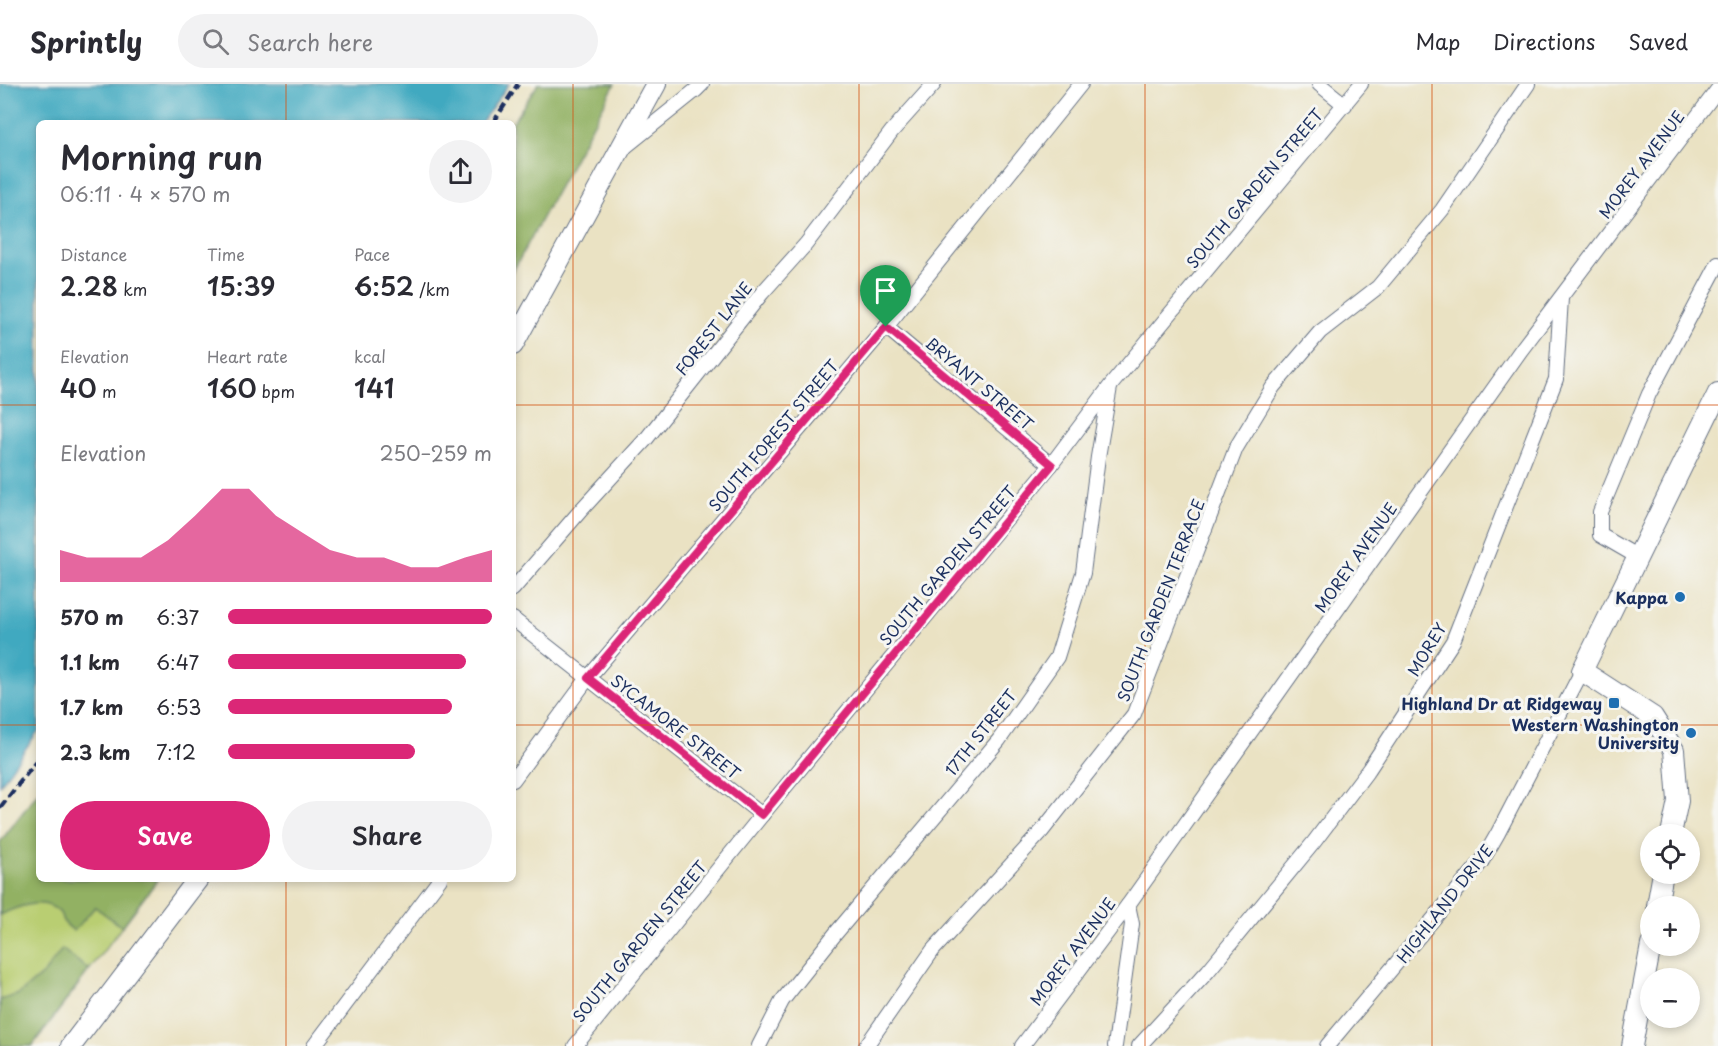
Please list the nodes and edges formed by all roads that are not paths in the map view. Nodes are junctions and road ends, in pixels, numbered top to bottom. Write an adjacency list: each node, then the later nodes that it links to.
1 (656, 84): 10 (street)
2 (702, 84): 10 (street)
3 (934, 84): 19 (street, FOREST LANE)
4 (1081, 84): 13 (street, SOUTH FOREST STREET)
5 (1319, 84): 9 (street)
6 (1362, 84): 9 (street, SOUTH GARDEN STREET)
7 (1528, 84): 36 (street, SOUTH GARDEN TERRACE)
8 (1718, 89): 12 (street, MOREY AVENUE)
9 (1345, 105): 15 (street, SOUTH GARDEN STREET)
10 (618, 152): 14 (street)
11 (1718, 264): 18 (street)
12 (1561, 298): 28 (street, MOREY AVENUE); 39 (street, MOREY)
13 (886, 327): 17 (street, BRYANT STREET); 22 (street, SOUTH FOREST STREET)
14 (516, 339)
15 (1111, 385): 17 (street, SOUTH GARDEN STREET); 35 (street, 17TH STREET)
16 (1718, 393): 18 (street, HIGHLAND DRIVE)
17 (1052, 465): 24 (street, SOUTH GARDEN STREET)
18 (1638, 557): 21 (street, HIGHLAND DRIVE)
19 (516, 586)
20 (516, 621): 22 (street, SYCAMORE STREET)
21 (1582, 670): 25 (street); 40 (street, HIGHLAND DRIVE)
22 (588, 678): 23 (street, SOUTH FOREST STREET); 24 (street, SYCAMORE STREET)
23 (516, 776)
24 (762, 815): 30 (street, SOUTH GARDEN STREET)
25 (1673, 824)
26 (196, 882): 31 (street)
27 (438, 882): 32 (street)
28 (1128, 905): 37 (street, MOREY AVENUE); 38 (street)
29 (1649, 956): 41 (street)
30 (602, 1012): 33 (street, SOUTH GARDEN STREET); 34 (street)
31 (71, 1046)
32 (315, 1046)
33 (575, 1046)
34 (586, 1046)
35 (759, 1046)
36 (866, 1046)
37 (1022, 1046)
38 (1114, 1046)
39 (1139, 1046)
40 (1327, 1046)
41 (1632, 1046)

